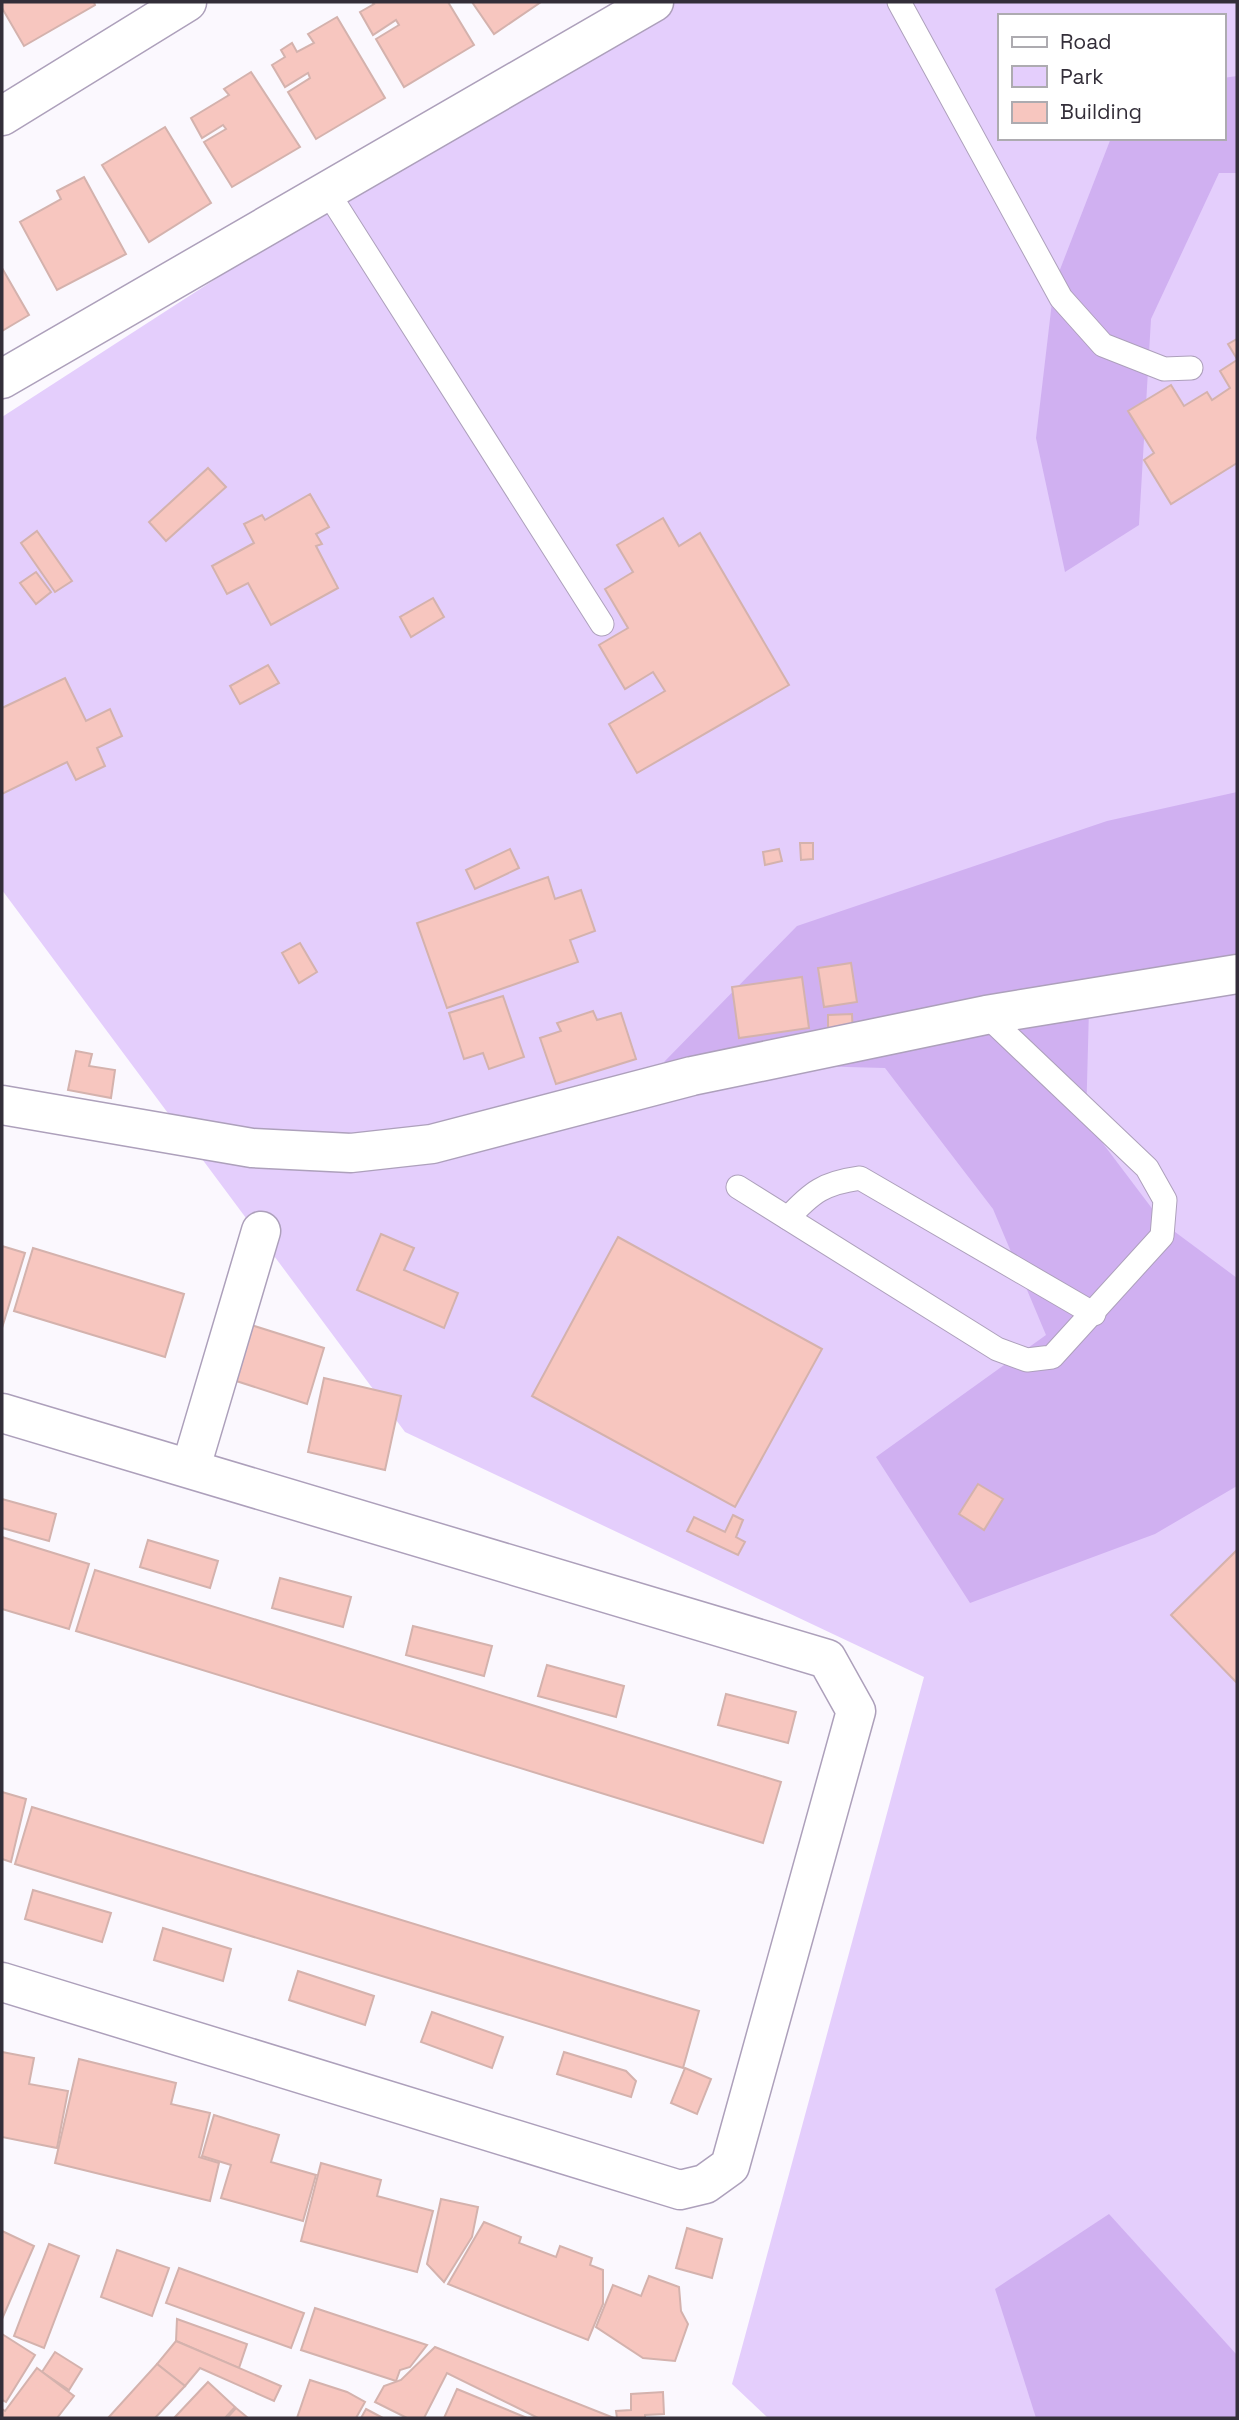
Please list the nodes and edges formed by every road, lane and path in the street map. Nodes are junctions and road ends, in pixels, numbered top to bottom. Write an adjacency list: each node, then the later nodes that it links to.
1 (187, 2): 4 (street)
2 (654, 2): 5 (street)
3 (899, 2): 6 (lane)
4 (6, 103)
5 (327, 191): 7 (street); 8 (lane)
6 (1191, 368)
7 (2, 379)
8 (602, 624)
9 (1237, 974): 10 (street)
10 (986, 1016): 11 (street); 15 (lane)
11 (2, 1105)
12 (738, 1187): 13 (lane)
13 (788, 1218): 15 (lane); 15 (lane)
14 (261, 1231): 17 (street)
15 (1094, 1314)
16 (2, 1413): 17 (street)
17 (191, 1467): 18 (street)
18 (2, 1982)

